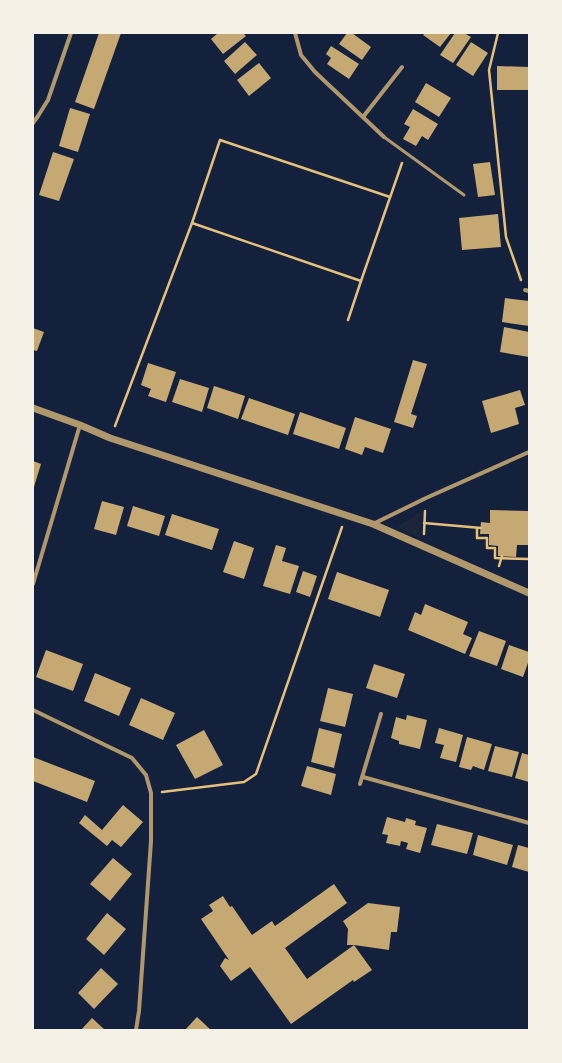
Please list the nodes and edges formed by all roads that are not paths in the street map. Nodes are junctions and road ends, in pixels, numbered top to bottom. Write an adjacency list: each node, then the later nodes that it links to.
1 (71, 33): 5 (street)
2 (295, 33): 4 (street)
3 (402, 67): 4 (street)
4 (363, 117): 6 (street)
5 (33, 122)
6 (384, 137): 7 (lane)
7 (464, 195)
8 (33, 408): 9 (street)
9 (80, 425): 11 (street); 12 (street)
10 (529, 452): 11 (street)
11 (373, 524): 13 (street)
12 (33, 584)
13 (529, 593)
14 (33, 710): 19 (street)
15 (381, 714): 16 (street)
16 (363, 777): 17 (street); 18 (street)
17 (360, 784)
18 (529, 823)
19 (136, 1030)

